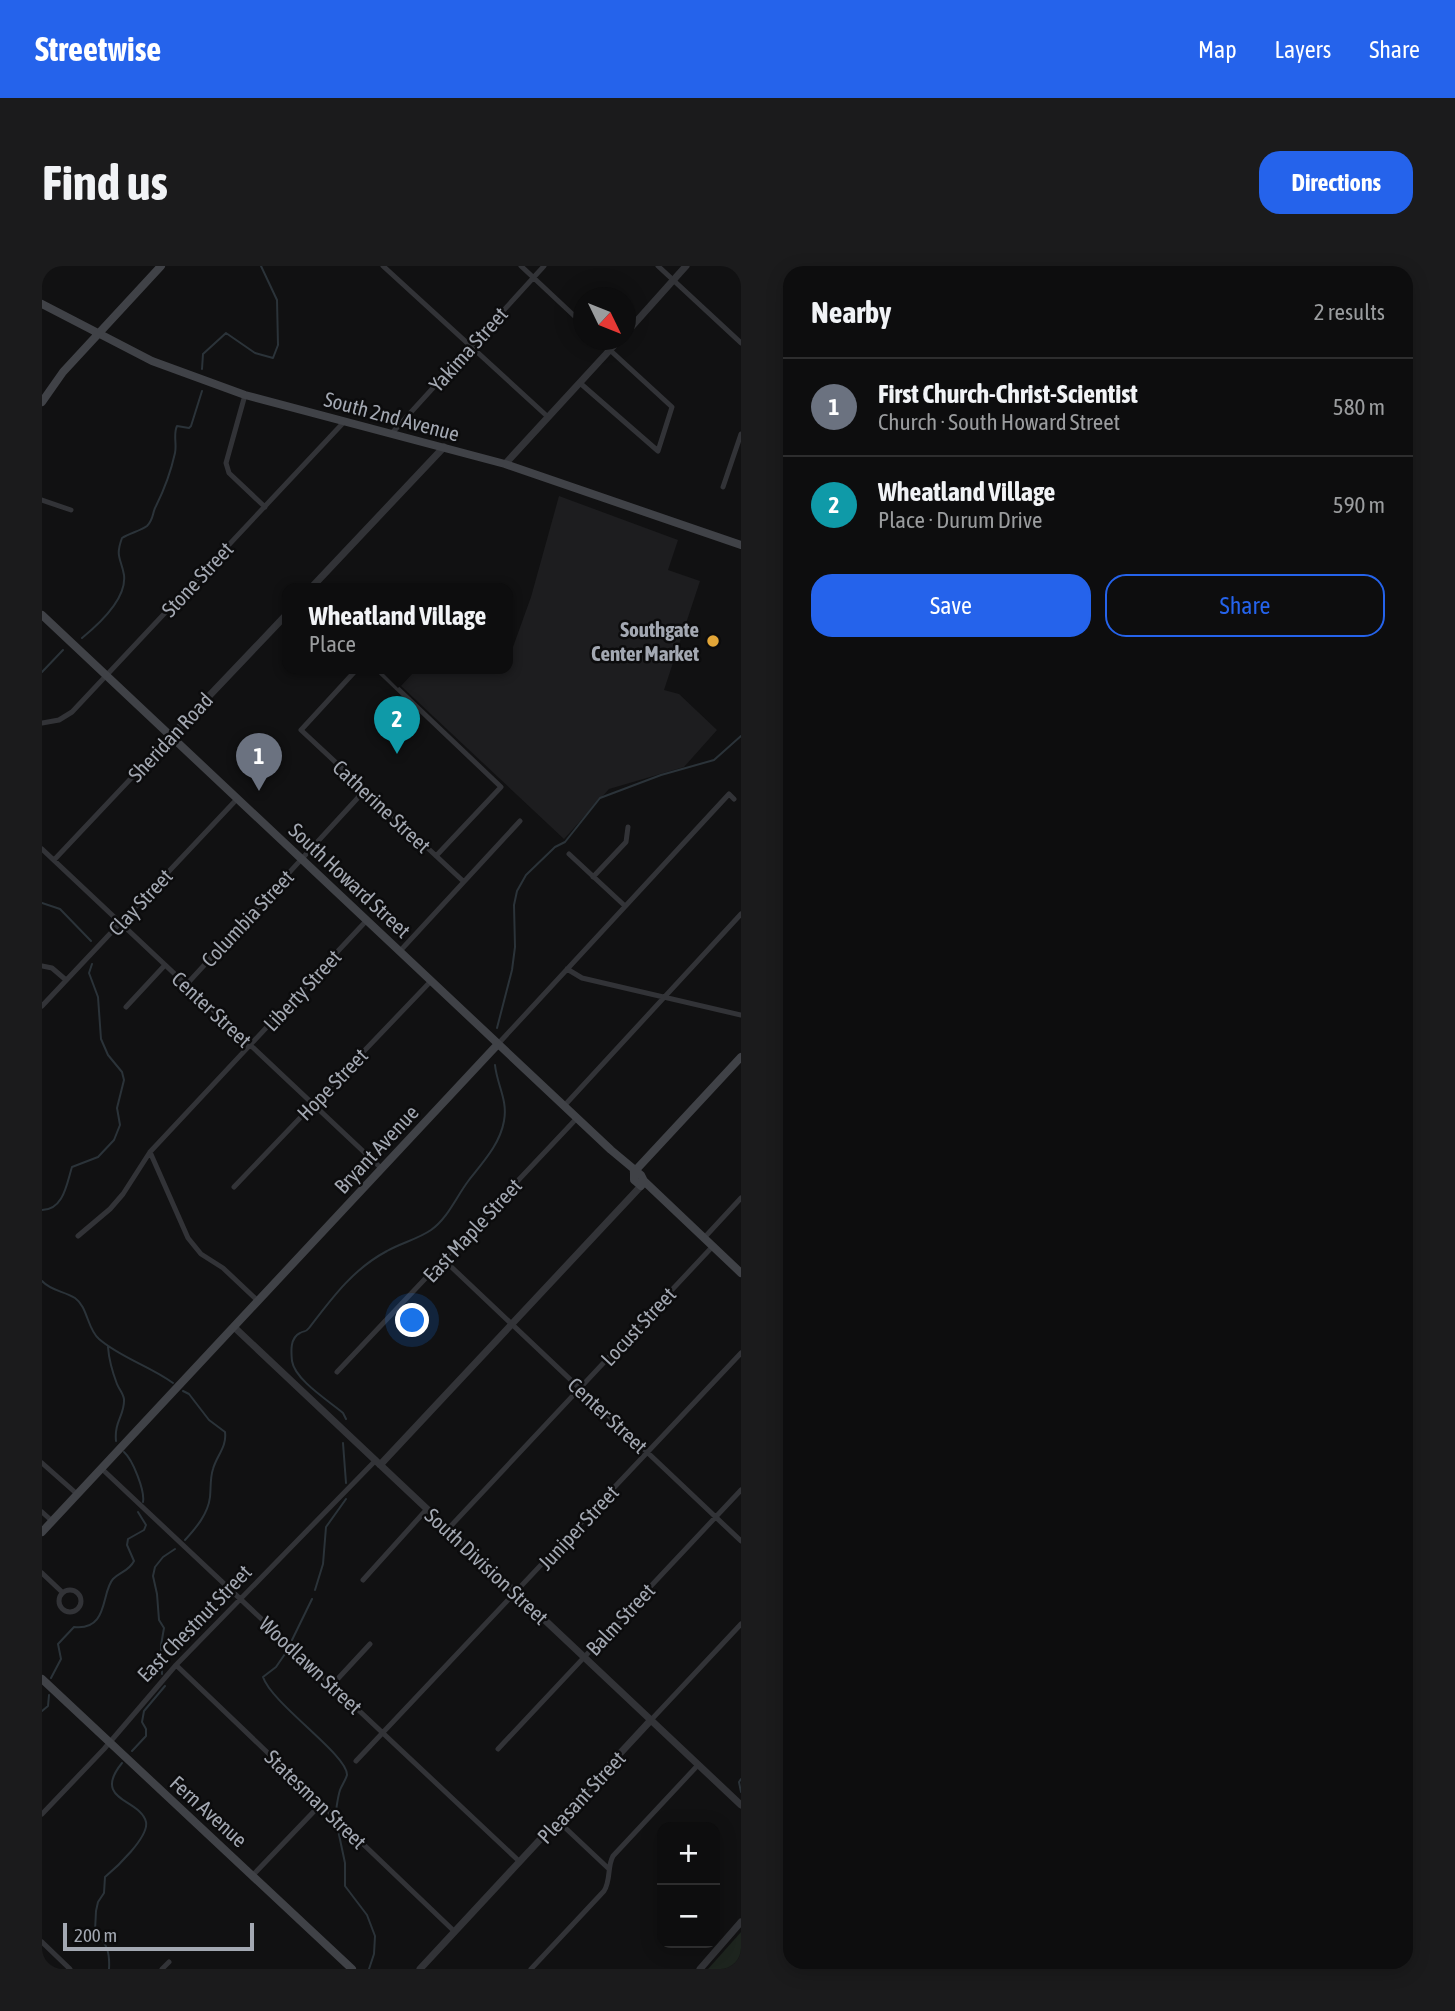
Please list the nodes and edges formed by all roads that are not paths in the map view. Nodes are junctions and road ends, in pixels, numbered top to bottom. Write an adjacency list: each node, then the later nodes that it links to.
1 (161, 266): 12 (main road)
2 (383, 266): 14 (street)
3 (521, 266): 7 (street)
4 (544, 266): 7 (street, Yakima Street)
5 (658, 266): 8 (street)
6 (687, 266): 8 (street)
7 (534, 278): 10 (street); 14 (street, Yakima Street)
8 (673, 280): 11 (street); 13 (street)
9 (42, 303): 12 (main road, South 2nd Avenue)
10 (573, 315)
11 (636, 321)
12 (99, 333): 17 (main road, South 2nd Avenue); 18 (main road)
13 (741, 343)
14 (471, 346): 19 (street); 21 (street, Yakima Street)
15 (610, 350): 16 (street); 16 (street)
16 (580, 383): 19 (street)
17 (245, 395): 20 (main road, South 2nd Avenue); 27 (street)
18 (42, 402)
19 (548, 417): 24 (street)
20 (344, 422): 21 (main road, South 2nd Avenue); 27 (street, Stone Street)
21 (392, 433): 23 (main road, South 2nd Avenue)
22 (741, 434): 25 (street)
23 (444, 447): 24 (main road, South 2nd Avenue); 30 (street)
24 (505, 464): 29 (main road, South 2nd Avenue)
25 (723, 487)
26 (42, 500): 28 (street)
27 (265, 507): 35 (street, Stone Street)
28 (71, 510)
29 (741, 545)
30 (316, 583)
31 (42, 615): 35 (main road, South Howard Street)
32 (282, 619): 37 (street, Sheridan Road)
33 (352, 674): 38 (street, Catherine Street)
34 (382, 674): 45 (street)
35 (106, 675): 36 (street, Stone Street); 37 (main road, South Howard Street)
36 (42, 723)
37 (171, 736): 39 (main road, South Howard Street); 47 (street, Sheridan Road)
38 (365, 790): 45 (street, Catherine Street); 46 (street, Columbia Street)
39 (237, 799): 46 (main road, South Howard Street); 53 (street, Clay Street)
40 (734, 799): 50 (street, Bryant Avenue)
41 (520, 821): 49 (street)
42 (628, 827): 48 (street)
43 (42, 849): 47 (street, Center Street)
44 (569, 854): 48 (street)
45 (436, 856): 49 (street, Catherine Street)
46 (302, 859): 52 (main road, South Howard Street); 60 (street, Columbia Street)
47 (54, 860): 53 (street, Center Street)
48 (593, 877): 50 (street)
49 (463, 881): 54 (street)
50 (625, 906): 57 (street, Bryant Avenue)
51 (741, 914): 61 (street)
52 (367, 920): 54 (main road, South Howard Street); 66 (street, Liberty Street)
53 (121, 923): 55 (street, Center Street); 58 (street, Clay Street)
54 (400, 951): 59 (main road, South Howard Street)
55 (165, 965): 60 (street, Center Street); 63 (street)
56 (42, 966): 58 (street)
57 (567, 969): 61 (street); 65 (street, Bryant Avenue)
58 (66, 980): 62 (street, Clay Street)
59 (431, 981): 65 (main road, South Howard Street); 68 (street, Hope Street)
60 (186, 985): 66 (street, Center Street)
61 (664, 997): 64 (street); 69 (street)
62 (42, 1006)
63 (126, 1007)
64 (741, 1015)
65 (498, 1044): 69 (main road, South Howard Street); 72 (main road, Bryant Avenue)
66 (250, 1045): 68 (street, Center Street); 71 (street, Liberty Street)
67 (741, 1057): 73 (main road)
68 (313, 1104): 72 (street, Center Street); 75 (street, Hope Street)
69 (564, 1106): 70 (main road, South Howard Street)
70 (577, 1118): 73 (main road, South Howard Street); 80 (street, East Maple Street)
71 (150, 1152): 77 (street, Liberty Street); 82 (street)
72 (382, 1169): 82 (main road, Bryant Avenue)
73 (634, 1172): 74 (main road, South Howard Street)
74 (643, 1184): 78 (main road); 83 (street, East Chestnut Street)
75 (234, 1187)
76 (741, 1198): 78 (street)
77 (78, 1236)
78 (704, 1238): 79 (main road)
79 (713, 1246): 81 (main road); 87 (street, Locust Street)
80 (444, 1260): 83 (street, Center Street); 86 (street, East Maple Street)
81 (741, 1273)
82 (258, 1301): 84 (main road, Bryant Avenue)
83 (512, 1324): 87 (street, Center Street); 89 (street, East Chestnut Street)
84 (233, 1327): 89 (street, South Division Street); 91 (main road, Bryant Avenue)
85 (741, 1353): 88 (street, Juniper Street)
86 (337, 1372)
87 (580, 1388): 88 (street, Center Street); 98 (street, Locust Street)
88 (648, 1452): 96 (street, Center Street); 104 (street, Juniper Street)
89 (378, 1462): 94 (street, South Division Street); 105 (street, East Chestnut Street)
90 (42, 1463): 93 (street)
91 (101, 1468): 93 (main road, Bryant Avenue); 105 (street, Woodlawn Street)
92 (741, 1490): 96 (street, Balm Street)
93 (77, 1494): 97 (main road, Bryant Avenue)
94 (427, 1509): 98 (street, South Division Street); 102 (street)
95 (42, 1511): 97 (street)
96 (716, 1517): 100 (street, Center Street); 108 (street, Balm Street)
97 (52, 1521): 99 (main road, Bryant Avenue)
98 (448, 1529): 104 (street, South Division Street)
99 (42, 1532)
100 (741, 1541)
101 (42, 1573): 103 (street)
102 (363, 1580)
103 (62, 1592): 103 (street)
104 (515, 1592): 108 (street, South Division Street); 113 (street, Juniper Street)
105 (241, 1599): 109 (street, East Chestnut Street); 111 (street, Woodlawn Street)
106 (741, 1624): 112 (street, Pleasant Street)
107 (370, 1644): 111 (street)
108 (584, 1657): 112 (street, South Division Street); 115 (street, Balm Street)
109 (176, 1665): 114 (street, East Chestnut Street); 118 (street, Statesman Street)
110 (42, 1679): 114 (main road, Fern Avenue)
111 (332, 1685): 113 (street, Woodlawn Street)
112 (651, 1720): 117 (street, South Division Street); 121 (street, Pleasant Street)
113 (383, 1732): 116 (street, Juniper Street); 122 (street, Woodlawn Street)
114 (109, 1741): 120 (street, East Chestnut Street); 124 (main road, Fern Avenue)
115 (498, 1749)
116 (356, 1761)
117 (698, 1765): 119 (street, South Division Street); 123 (street)
118 (321, 1804): 124 (street); 126 (street, Statesman Street)
119 (741, 1805)
120 (42, 1814)
121 (558, 1821): 122 (street, Pleasant Street); 123 (street)
122 (520, 1862): 126 (street, Pleasant Street)
123 (609, 1869): 133 (street)
124 (253, 1875): 131 (main road, Fern Avenue)
125 (741, 1922): 134 (street)
126 (455, 1933): 132 (street, Pleasant Street)
127 (42, 1942): 129 (street)
128 (169, 1962): 130 (street)
129 (70, 1969)
130 (162, 1969)
131 (352, 1969)
132 (420, 1969)
133 (531, 1969)
134 (700, 1969)

